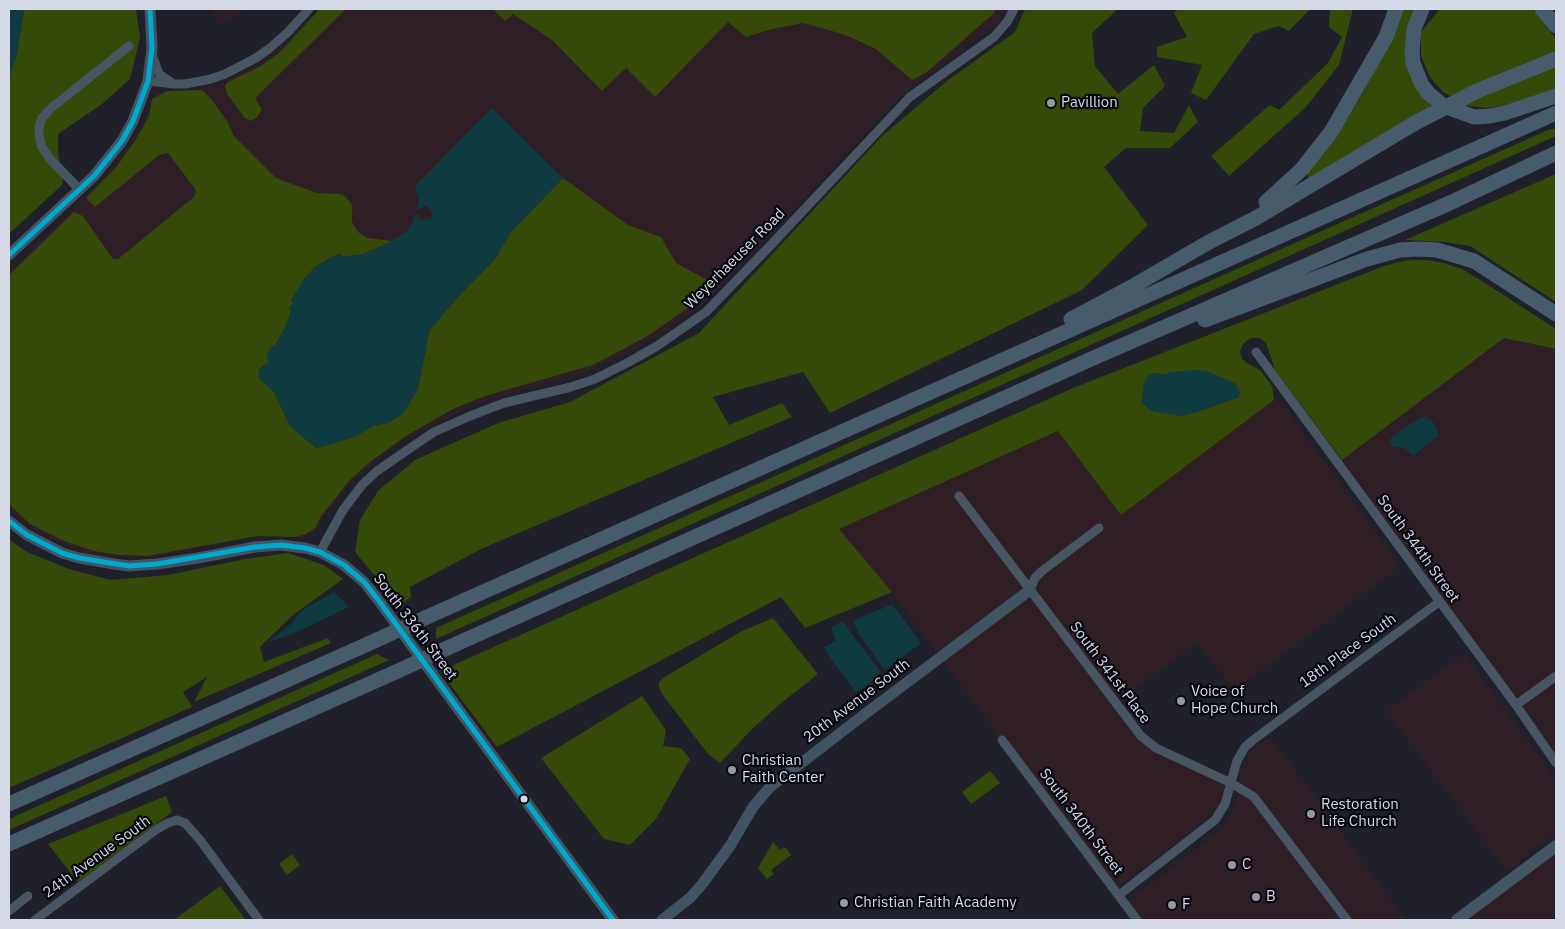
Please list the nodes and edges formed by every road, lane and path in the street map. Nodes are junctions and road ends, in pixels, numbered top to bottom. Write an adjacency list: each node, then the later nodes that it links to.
1 (150, 9): 11 (street)
2 (309, 9): 14 (street)
3 (1014, 9): 30 (street, Weyerhaeuser Road)
4 (1396, 9): 21 (highway)
5 (1422, 9): 15 (highway)
6 (1542, 9): 9 (highway)
7 (1552, 9): 8 (highway)
8 (1556, 14)
9 (1556, 26)
10 (129, 46): 19 (street)
11 (152, 53): 13 (street); 14 (street)
12 (1556, 59): 21 (highway, bridge)
13 (148, 81): 14 (street); 19 (street)
14 (174, 84)
15 (1556, 96)
16 (1556, 113): 26 (highway)
17 (1556, 153): 20 (highway)
18 (1556, 163): 20 (highway)
19 (80, 190): 22 (street)
20 (1452, 202): 25 (highway)
21 (1208, 242): 26 (highway)
22 (9, 255)
23 (1556, 314): 25 (highway)
24 (1256, 352): 32 (street, South 344th Street)
25 (1098, 356): 39 (highway, bridge)
26 (951, 382): 38 (highway, bridge)
27 (959, 496): 31 (street, South 341st Place)
28 (9, 521): 30 (street, South 336th Street)
29 (1099, 528): 31 (street)
30 (320, 552): 46 (street, South 336th Street)
31 (1030, 590): 37 (street, South 341st Place); 47 (street, 20th Avenue South)
32 (1439, 602): 34 (street, South 344th Street); 37 (street, 18th Place South)
33 (1556, 676): 34 (street)
34 (1516, 705): 36 (street, South 344th Street)
35 (1002, 740): 41 (street, South 340th Street)
36 (1556, 763)
37 (1231, 783): 41 (street, 18th Place South); 49 (street, South 341st Place)
38 (9, 804)
39 (9, 844)
40 (1556, 846): 50 (main road)
41 (1119, 895): 48 (street, South 340th Street)
42 (28, 896): 43 (street)
43 (9, 911)
44 (35, 920): 45 (street, 24th Avenue South)
45 (259, 920)
46 (613, 920)
47 (662, 920)
48 (1137, 920)
49 (1346, 920)
50 (1458, 920)

